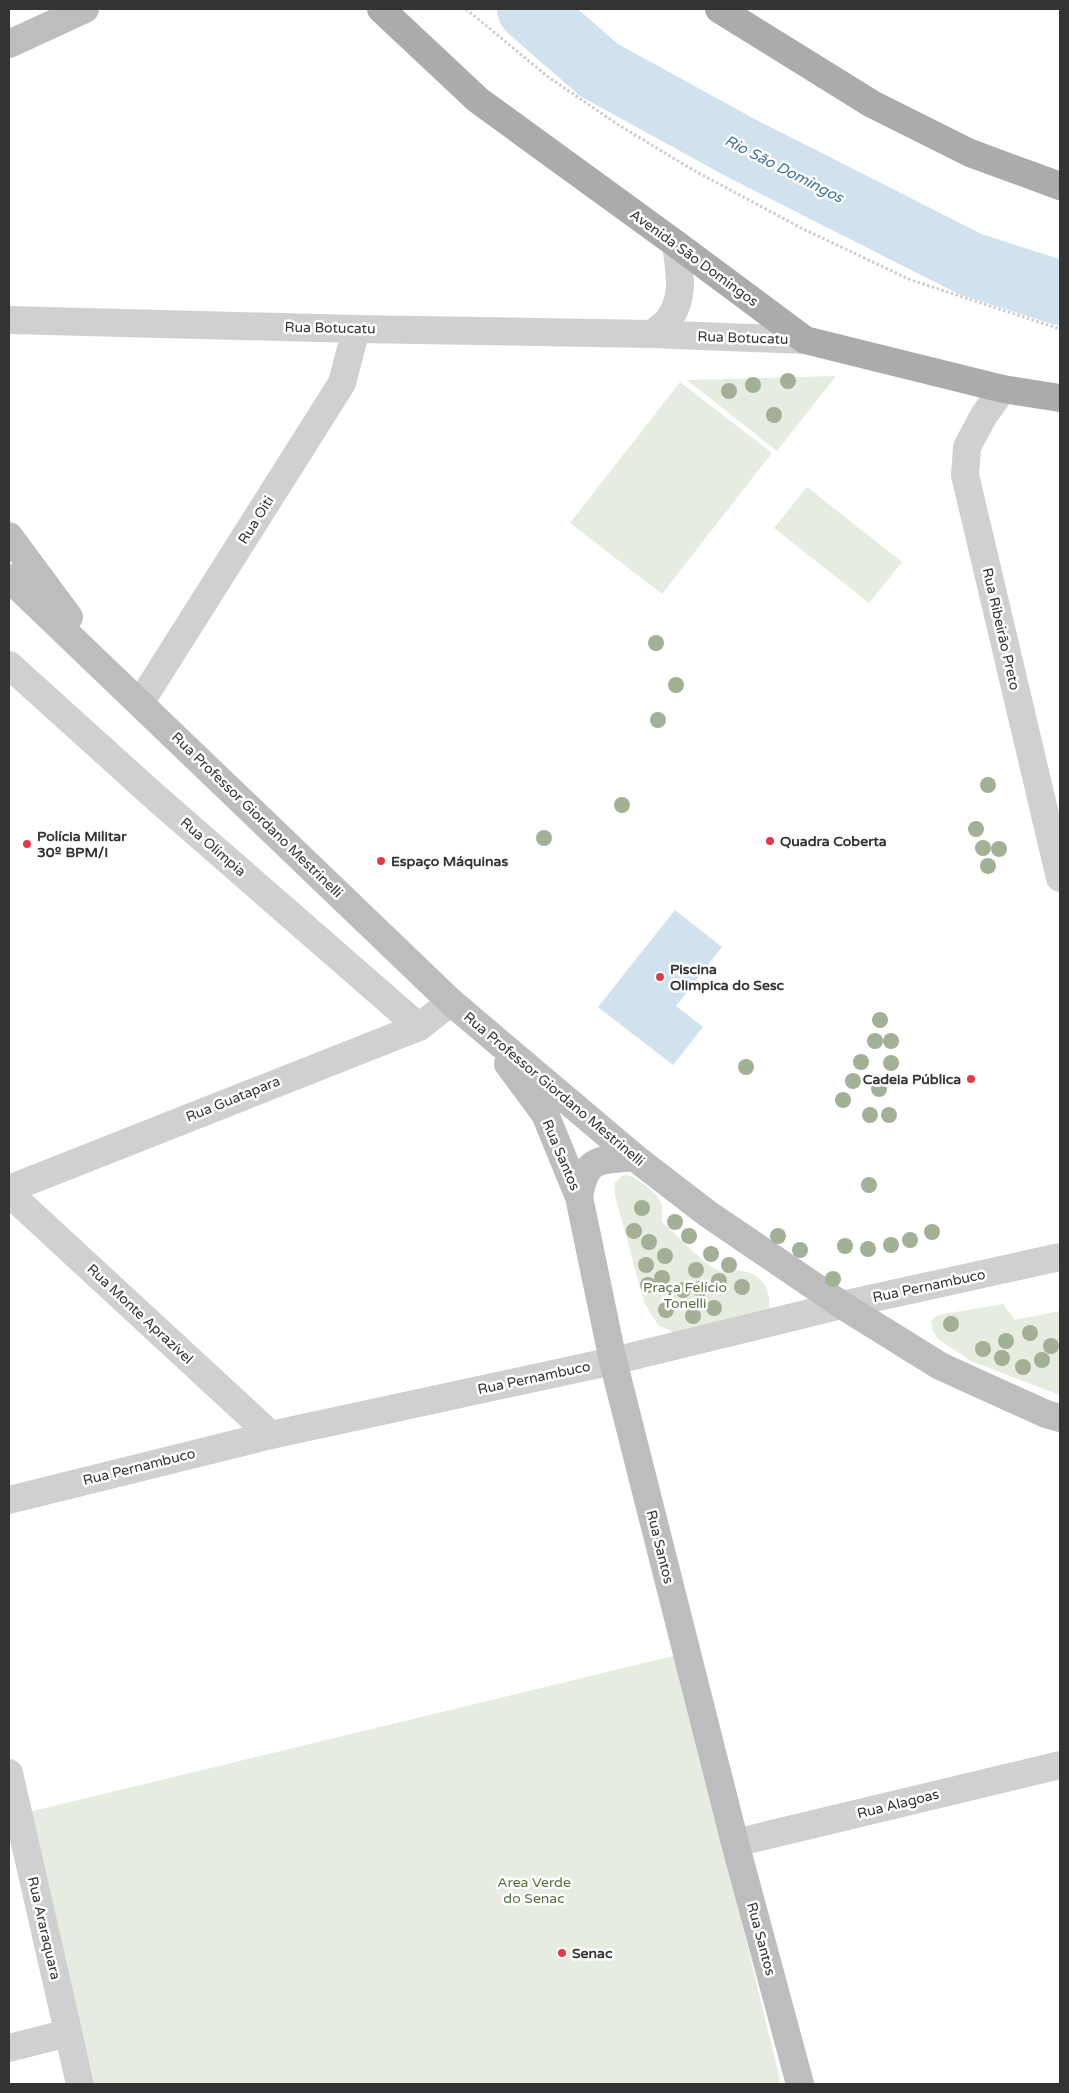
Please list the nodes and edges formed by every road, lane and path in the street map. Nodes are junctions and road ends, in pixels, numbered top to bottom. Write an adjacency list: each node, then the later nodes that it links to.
1 (85, 9): 5 (street)
2 (381, 9): 7 (main road, Avenida São Domingos)
3 (466, 9): 10 (path)
4 (719, 9): 6 (main road)
5 (9, 44)
6 (1060, 186)
7 (676, 244): 11 (street); 12 (main road, Avenida São Domingos)
8 (9, 320): 9 (street, Rua Botucatu)
9 (356, 329): 11 (street, Rua Botucatu); 19 (street, Rua Oiti)
10 (1060, 329)
11 (651, 334): 12 (street, Rua Botucatu)
12 (805, 340): 13 (main road, Avenida São Domingos)
13 (1003, 389): 14 (main road, Avenida São Domingos); 20 (street, Rua Ribeirão Preto)
14 (1060, 398)
15 (9, 536): 18 (street, Rua Professor Giordano Mestrinelli)
16 (9, 578): 18 (street, Rua Professor Giordano Mestrinelli)
17 (9, 665): 22 (street, Rua Olímpia)
18 (112, 674): 19 (street, Rua Professor Giordano Mestrinelli)
19 (140, 703): 21 (street, Rua Professor Giordano Mestrinelli)
20 (1060, 878)
21 (451, 1002): 22 (street, Rua Guatapara); 23 (street, Rua Professor Giordano Mestrinelli)
22 (419, 1027): 25 (street, Rua Guatapara)
23 (483, 1028): 24 (street, Rua Professor Giordano Mestrinelli); 26 (street, Rua Santos)
24 (634, 1157): 26 (street); 28 (street, Rua Professor Giordano Mestrinelli)
25 (9, 1191): 31 (street, Rua Monte Aprazível)
26 (579, 1197): 29 (street, Rua Santos)
27 (1060, 1257): 28 (street, Rua Pernambuco)
28 (842, 1305): 29 (street, Rua Pernambuco); 30 (street, Rua Professor Giordano Mestrinelli)
29 (613, 1361): 31 (street, Rua Pernambuco); 35 (street, Rua Santos)
30 (1060, 1418)
31 (271, 1435): 32 (street, Rua Pernambuco)
32 (9, 1500)
33 (1060, 1765): 35 (street, Rua Alagoas)
34 (9, 1773): 36 (street, Rua Araraquara)
35 (735, 1843): 39 (street, Rua Santos)
36 (68, 2033): 37 (street); 38 (street, Rua Araraquara)
37 (9, 2048)
38 (80, 2084)
39 (800, 2084)

